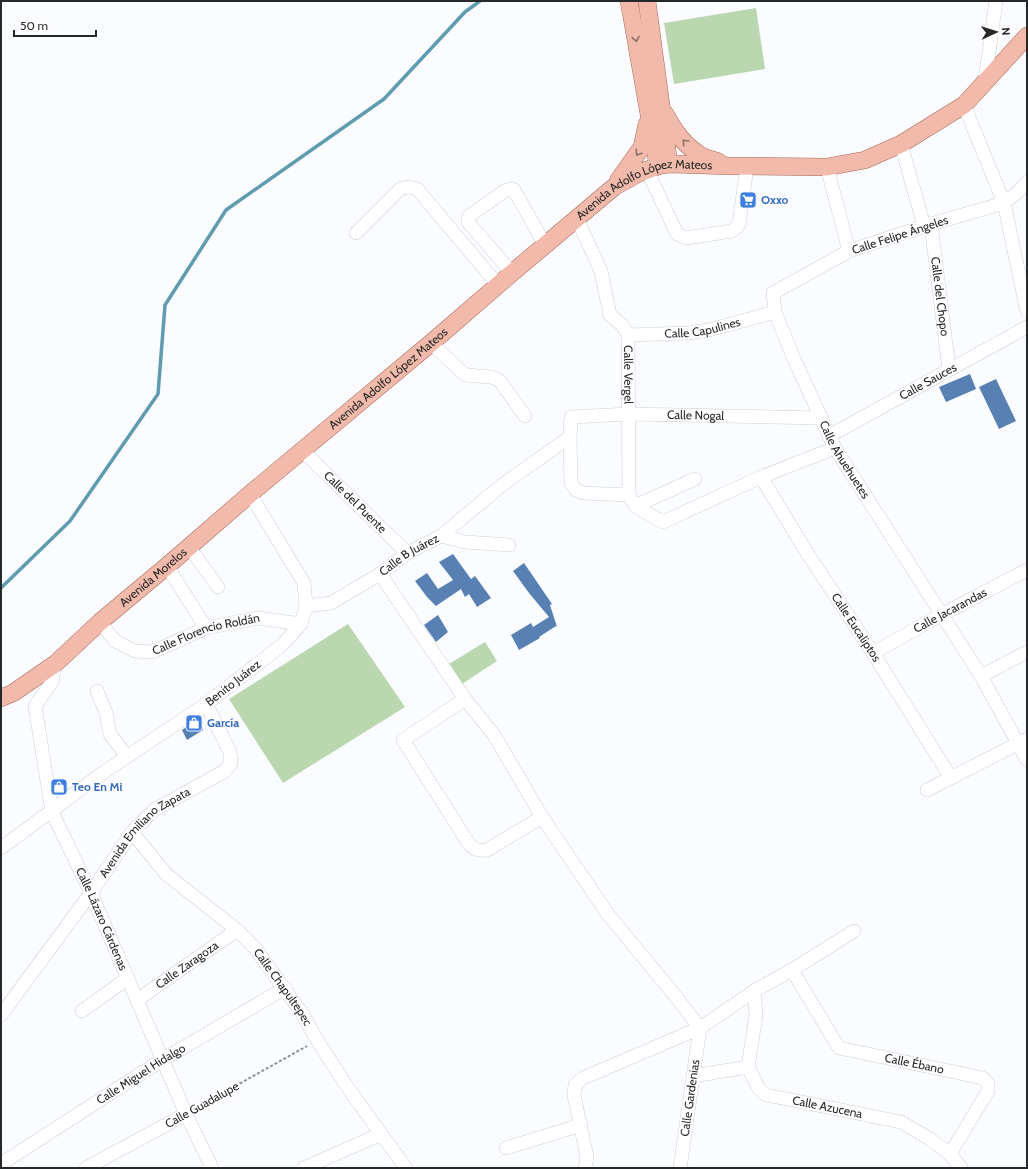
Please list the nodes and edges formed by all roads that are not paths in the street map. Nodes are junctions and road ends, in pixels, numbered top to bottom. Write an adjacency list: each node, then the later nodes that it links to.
1 (629, 1): 6 (main road, one-way to 6)
2 (647, 1): 6 (main road)
3 (996, 1): 5 (street)
4 (1027, 36): 5 (main road, Avenida Adolfo López Mateos)
5 (985, 81): 7 (main road, Avenida Adolfo López Mateos)
6 (653, 97): 9 (main road); 10 (main road, one-way to 6); 13 (main road, one-way to 13)
7 (964, 105): 8 (main road, Avenida Adolfo López Mateos); 14 (street)
8 (901, 144): 11 (main road, Avenida Adolfo López Mateos); 16 (street, Calle del Chopo)
9 (658, 167): 10 (main road, Avenida Adolfo López Mateos); 10 (street); 13 (main road, Avenida Adolfo López Mateos)
10 (739, 167): 11 (main road, Avenida Adolfo López Mateos)
11 (827, 167): 19 (street)
12 (1027, 182): 14 (street, Calle Felipe Ángeles)
13 (614, 187): 15 (main road, Avenida Adolfo López Mateos)
14 (1004, 204): 16 (street, Calle Felipe Ángeles); 24 (street)
15 (577, 219): 18 (main road, Avenida Adolfo López Mateos); 26 (street, Calle Vergel)
16 (928, 225): 19 (street, Calle Felipe Ángeles); 28 (street, Calle del Chopo)
17 (356, 233): 21 (street)
18 (546, 245): 20 (main road, Avenida Adolfo López Mateos); 20 (street)
19 (849, 251): 22 (street, Calle Felipe Ángeles)
20 (512, 273): 21 (main road, Avenida Adolfo López Mateos)
21 (498, 285): 27 (main road, Avenida Adolfo López Mateos)
22 (773, 293): 23 (street, Calle Ahuehuetes)
23 (775, 312): 26 (street, Calle Capulines); 31 (street, Calle Ahuehuetes)
24 (1027, 312)
25 (1027, 327): 28 (street, Calle Sauces)
26 (628, 335): 29 (street, Calle Vergel)
27 (431, 343): 30 (street); 34 (main road, Avenida Adolfo López Mateos)
28 (949, 369): 33 (street, Calle Sauces)
29 (629, 414): 31 (street, Calle Nogal); 32 (street, Calle Nogal); 38 (street, Calle Vergel)
30 (525, 416)
31 (820, 418): 33 (street, Calle Ahuehuetes)
32 (570, 437): 38 (street); 39 (street, Calle B Juárez)
33 (832, 442): 35 (street, Calle Sauces); 48 (street, Calle Ahuehuetes)
34 (303, 451): 37 (main road, Avenida Morelos); 42 (street, Calle del Puente)
35 (761, 477): 38 (street, Calle Sauces); 52 (street, Calle Eucaliptos)
36 (695, 479): 38 (street)
37 (250, 494): 41 (main road, Avenida Morelos); 47 (street, Benito Juárez)
38 (632, 501)
39 (441, 536): 40 (street); 42 (street, Calle B Juárez)
40 (509, 545)
41 (189, 547): 43 (main road, Avenida Morelos); 46 (street)
42 (407, 553): 45 (street, Calle B Juárez)
43 (167, 566): 49 (main road, Avenida Morelos); 51 (street)
44 (1027, 570): 48 (street, Calle Jacarandas)
45 (380, 574): 47 (street, Calle B Juárez); 58 (street)
46 (218, 587)
47 (306, 606): 50 (street, Benito Juárez)
48 (941, 615): 52 (street, Calle Jacarandas); 55 (street, Calle Ahuehuetes)
49 (100, 622): 51 (street, Calle Florencio Roldán); 54 (main road, Avenida Morelos)
50 (301, 624): 51 (street, Calle Florencio Roldán); 59 (street, Benito Juárez)
51 (206, 628)
52 (873, 652): 63 (street, Calle Eucaliptos)
53 (1027, 652): 55 (street)
54 (55, 664): 57 (main road, Avenida Morelos); 65 (street, Calle Lázaro Cárdenas)
55 (981, 676): 60 (street, Calle Ahuehuetes)
56 (97, 691): 61 (street)
57 (1, 698)
58 (465, 699): 66 (street); 66 (street)
59 (206, 704): 61 (street, Benito Juárez); 67 (street, Avenida Emiliano Zapata)
60 (1022, 742): 62 (street, Calle Ahuehuetes); 63 (street)
61 (127, 757): 65 (street, Benito Juárez)
62 (1027, 760)
63 (951, 778): 64 (street)
64 (927, 790)
65 (52, 812): 68 (street, Benito Juárez); 69 (street, Calle Lázaro Cárdenas)
66 (542, 817): 79 (street)
67 (132, 832): 69 (street, Avenida Emiliano Zapata); 70 (street, Calle Chapultepec)
68 (1, 848)
69 (91, 893): 73 (street, Calle Lázaro Cárdenas); 78 (street, Avenida Emiliano Zapata)
70 (237, 930): 74 (street, Calle Chapultepec); 76 (street, Calle Zaragoza)
71 (854, 931): 72 (street)
72 (792, 970): 75 (street); 87 (street, Calle Ébano)
73 (128, 978): 76 (street, Calle Lázaro Cárdenas); 77 (street)
74 (285, 988): 80 (street, Calle Miguel Hidalgo); 85 (street, Calle Chapultepec)
75 (754, 992): 79 (street); 81 (street)
76 (137, 1000): 80 (street, Calle Lázaro Cárdenas)
77 (82, 1011)
78 (1, 1015)
79 (700, 1028): 82 (street, Calle Gardenias); 84 (street)
80 (162, 1060): 83 (street, Calle Lázaro Cárdenas); 88 (street, Calle Miguel Hidalgo)
81 (748, 1067): 82 (street); 87 (street, Calle Azucena)
82 (693, 1076): 94 (street, Calle Gardenias)
83 (186, 1114): 89 (street, Calle Guadalupe); 90 (street, Calle Lázaro Cárdenas)
84 (581, 1125): 86 (street); 93 (street)
85 (381, 1134): 91 (street); 92 (street, Calle Chapultepec)
86 (506, 1148)
87 (950, 1154): 95 (street, Calle Azucena)
88 (5, 1161)
89 (86, 1168)
90 (212, 1168)
91 (304, 1168)
92 (406, 1168)
93 (585, 1168)
94 (680, 1168)
95 (961, 1168)

